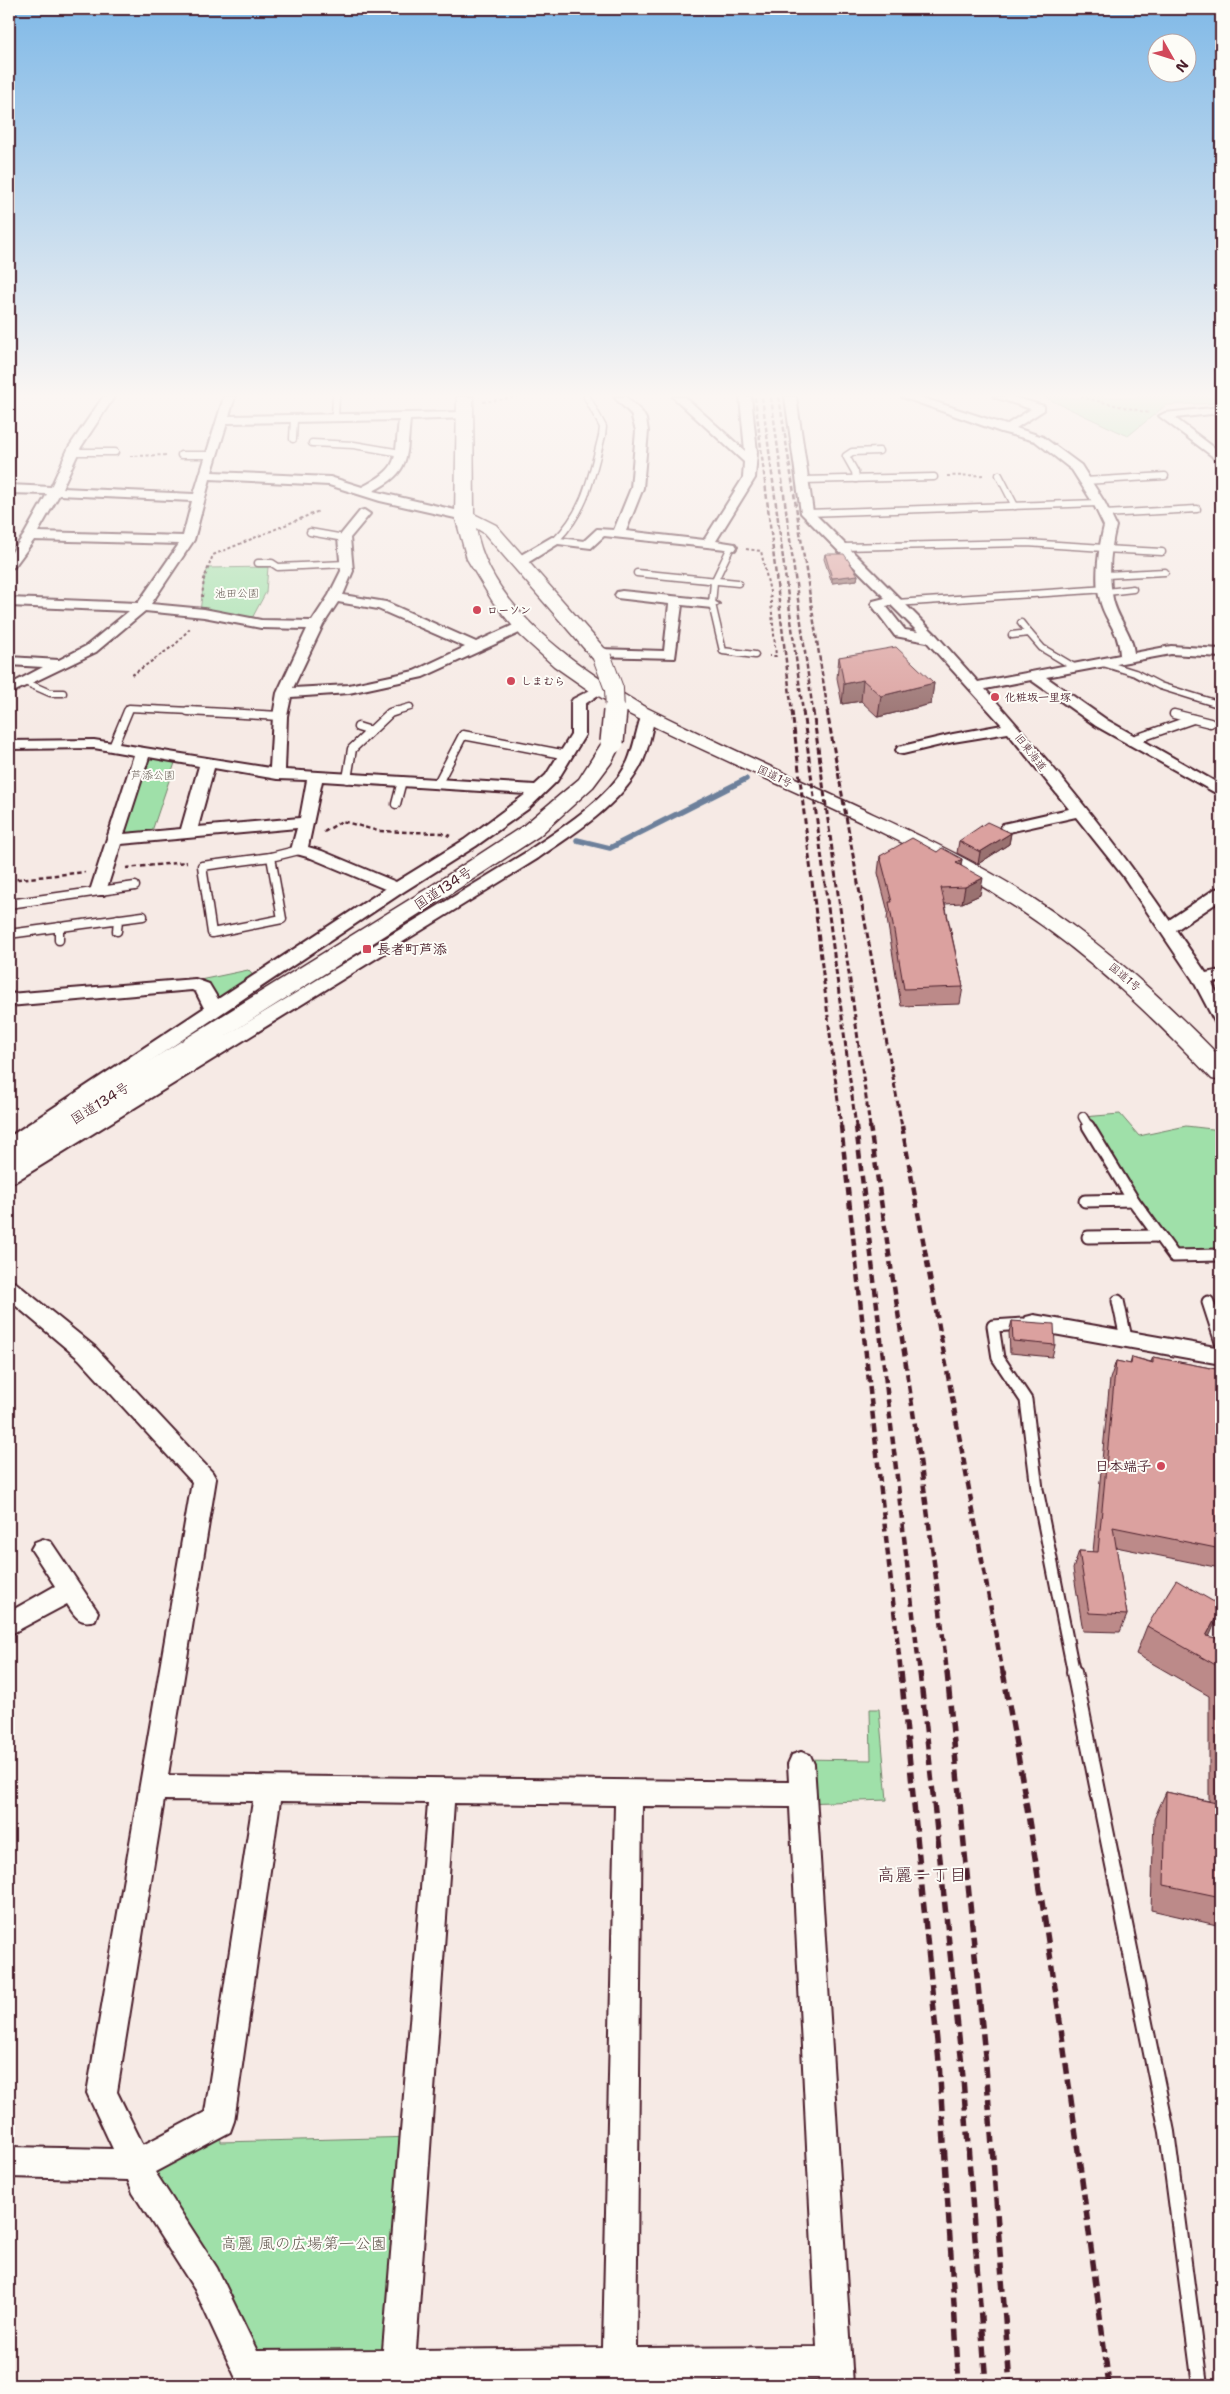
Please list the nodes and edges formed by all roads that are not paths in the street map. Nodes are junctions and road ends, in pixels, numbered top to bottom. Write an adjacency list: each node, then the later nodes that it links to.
1 (1101, 508): 25 (street)
2 (46, 509): 18 (street)
3 (196, 509): 20 (street)
4 (435, 509): 15 (street)
5 (464, 509): 15 (highway, 国道1号)
6 (580, 509): 21 (lane)
7 (629, 509): 17 (street)
8 (730, 509): 22 (street)
9 (806, 509): 13 (street)
10 (934, 509): 13 (lane)
11 (1170, 509): 12 (lane)
12 (1197, 509)
13 (807, 513): 23 (street, 旧東海道)
14 (364, 514): 19 (street)
15 (464, 516): 27 (highway, 国道134号); 47 (highway, 国道1号)
16 (310, 532): 19 (lane)
17 (619, 534): 21 (street); 22 (street)
18 (30, 536): 20 (street); 29 (street)
19 (344, 538): 30 (street)
20 (188, 540): 44 (street)
21 (556, 540): 27 (street)
22 (708, 544): 24 (street)
23 (842, 546): 25 (lane); 41 (street, 旧東海道)
24 (731, 547): 34 (lane)
25 (1104, 548): 26 (lane); 33 (street)
26 (1162, 552)
27 (519, 562): 53 (highway, 国道134号)
28 (258, 563): 30 (lane)
29 (9, 564)
30 (346, 564): 39 (street)
31 (1165, 572): 33 (lane)
32 (637, 573): 34 (lane)
33 (1106, 575): 37 (street)
34 (714, 582): 35 (lane); 43 (lane)
35 (738, 583)
36 (1133, 589): 37 (lane)
37 (1107, 590): 41 (lane); 55 (street)
38 (622, 595): 40 (street)
39 (335, 598): 46 (street); 51 (street)
40 (676, 600): 43 (street); 53 (street)
41 (895, 601): 50 (street, 旧東海道); 50 (street)
42 (9, 602): 44 (street)
43 (712, 604): 54 (lane)
44 (142, 607): 46 (street); 58 (street)
45 (1021, 623): 48 (lane)
46 (316, 625): 66 (street)
47 (523, 626): 51 (street); 64 (highway, 国道1号)
48 (1029, 633): 49 (lane); 59 (lane)
49 (1012, 634)
50 (928, 636): 62 (street, 旧東海道)
51 (476, 647): 66 (street)
52 (1221, 653): 55 (street)
53 (600, 655): 118 (highway, 国道134号, bridge)
54 (754, 655)
55 (1127, 657): 57 (street)
56 (9, 661): 58 (street)
57 (1103, 662): 59 (street); 67 (lane)
58 (60, 664): 61 (street)
59 (1074, 667): 60 (street)
60 (1034, 675): 62 (street); 78 (street)
61 (25, 682): 63 (street); 65 (lane)
62 (976, 686): 75 (street, 旧東海道)
63 (9, 690)
64 (600, 690): 71 (highway, 国道1号); 84 (street)
65 (63, 692)
66 (284, 693): 70 (street)
67 (1221, 705)
68 (410, 707): 76 (lane)
69 (1174, 714): 72 (lane)
70 (280, 716): 81 (lane); 86 (street)
71 (648, 717): 118 (street); 119 (highway, 国道1号)
72 (1193, 719): 73 (lane); 78 (lane)
73 (1210, 723)
74 (358, 727): 76 (lane)
75 (1012, 728): 79 (street); 94 (street, 旧東海道)
76 (371, 731): 88 (lane)
77 (910, 732): 79 (street)
78 (1130, 740): 91 (street)
79 (924, 744): 82 (street)
80 (9, 746): 81 (street)
81 (113, 747): 83 (street)
82 (903, 750)
83 (143, 752): 85 (street); 98 (street)
84 (568, 755): 90 (lane); 92 (street)
85 (208, 762): 86 (street); 97 (street)
86 (277, 774): 87 (street)
87 (315, 777): 88 (street); 95 (street)
88 (347, 779): 89 (street)
89 (402, 781): 90 (street); 93 (lane)
90 (438, 782): 92 (street)
91 (1220, 789)
92 (540, 790): 102 (street)
93 (396, 804)
94 (1079, 812): 96 (street); 109 (street, 旧東海道)
95 (308, 822): 97 (street); 99 (street)
96 (1009, 827)
97 (188, 834): 98 (street)
98 (114, 840): 103 (street)
99 (301, 848): 100 (lane); 102 (street)
100 (271, 857): 100 (lane)
101 (135, 886): 103 (lane)
102 (398, 888): 116 (street)
103 (98, 891): 105 (lane)
104 (1221, 893): 109 (street)
105 (9, 904)
106 (143, 916): 107 (lane)
107 (118, 920): 108 (lane); 110 (lane)
108 (59, 927): 111 (lane); 112 (lane)
109 (1168, 928): 114 (street, 旧東海道)
110 (117, 931)
111 (9, 934)
112 (59, 940)
113 (1221, 976): 114 (street)
114 (1202, 980): 117 (street, 旧東海道)
115 (9, 1000): 116 (street)
116 (214, 1010): 121 (street)
117 (1221, 1018)
118 (217, 1039): 122 (highway, 国道134号); 123 (street)
119 (1221, 1073)
120 (1083, 1117): 124 (lane)
121 (9, 1146)
122 (9, 1160)
123 (9, 1176)
124 (1133, 1200): 125 (lane); 126 (lane)
125 (1085, 1201)
126 (1160, 1236): 127 (lane); 128 (lane)
127 (1088, 1237)
128 (1221, 1255)
129 (9, 1289): 141 (street)
130 (1118, 1301): 133 (lane)
131 (1208, 1302): 134 (lane)
132 (1034, 1323): 133 (street); 152 (lane)
133 (1126, 1338): 135 (street)
134 (1221, 1342)
135 (1221, 1356)
136 (43, 1550): 137 (street)
137 (71, 1589): 138 (street); 139 (street)
138 (86, 1612)
139 (9, 1624)
140 (801, 1764): 145 (street)
141 (152, 1787): 142 (street); 147 (street)
142 (268, 1789): 143 (street); 147 (street)
143 (442, 1790): 144 (street); 149 (street)
144 (629, 1792): 145 (street); 148 (street)
145 (803, 1794): 150 (street)
146 (9, 2162): 147 (street)
147 (137, 2166): 151 (street)
148 (619, 2363): 149 (street); 150 (street)
149 (398, 2366): 151 (street)
150 (835, 2374)
151 (252, 2376)
152 (1200, 2385)

